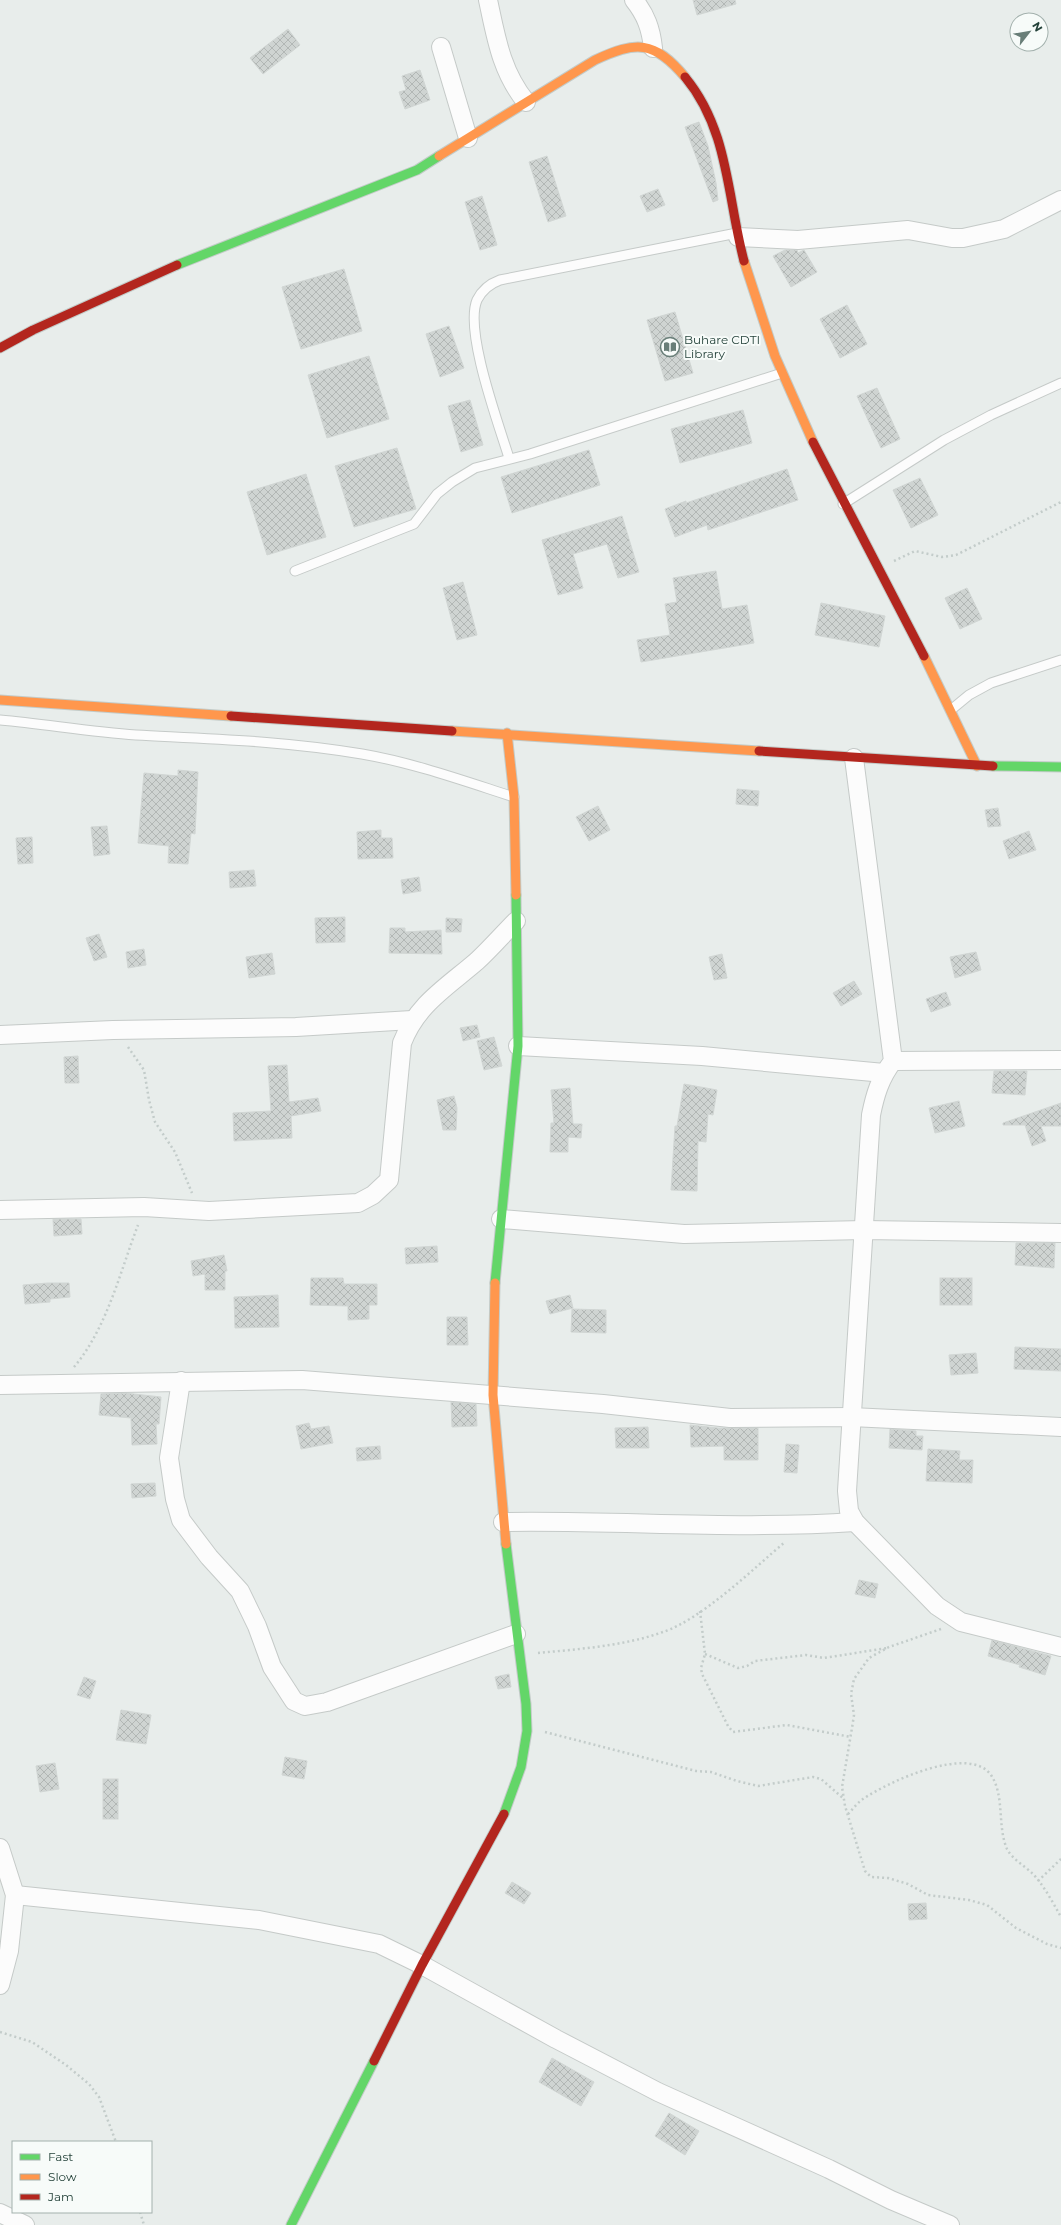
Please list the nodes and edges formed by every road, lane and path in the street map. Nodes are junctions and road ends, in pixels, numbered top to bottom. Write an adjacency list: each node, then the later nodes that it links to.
1 (488, 0): 5 (street)
2 (634, 0): 4 (street)
3 (441, 47): 6 (street)
4 (653, 48): 5 (street); 9 (street)
5 (526, 102): 6 (street)
6 (468, 138): 10 (street)
7 (1061, 200): 8 (street)
8 (1052, 211): 9 (street)
9 (738, 235): 11 (street); 13 (lane)
10 (0, 348)
11 (782, 373): 13 (lane); 15 (street)
12 (1061, 383): 15 (lane)
13 (509, 458): 17 (lane)
14 (1061, 502): 16 (path)
15 (843, 504): 16 (street)
16 (879, 569): 20 (street)
17 (295, 571)
18 (1061, 660): 20 (lane)
19 (0, 700): 22 (street)
20 (952, 709): 24 (street)
21 (0, 720): 26 (lane)
22 (507, 733): 23 (street); 26 (street)
23 (854, 758): 24 (street); 33 (street)
24 (977, 766): 25 (street)
25 (1061, 767)
26 (514, 797): 27 (street)
27 (516, 921): 28 (street); 31 (street)
28 (412, 1020): 29 (street); 36 (street)
29 (113, 1030): 30 (street); 36 (path)
30 (0, 1035)
31 (518, 1046): 33 (street); 37 (street)
32 (1061, 1060): 33 (street)
33 (888, 1067): 38 (street)
34 (144, 1207): 35 (street); 36 (street); 41 (path)
35 (0, 1210)
36 (209, 1211)
37 (501, 1219): 38 (street); 43 (street)
38 (864, 1230): 39 (street); 44 (street)
39 (1061, 1233)
40 (181, 1380): 41 (street); 43 (street); 51 (street)
41 (61, 1383): 42 (street)
42 (0, 1384)
43 (493, 1395): 44 (street); 46 (street)
44 (851, 1417): 45 (street); 47 (street)
45 (1061, 1427)
46 (503, 1522): 48 (street); 51 (street)
47 (855, 1522): 48 (street); 50 (street)
48 (805, 1525): 49 (path)
49 (700, 1611): 54 (path); 55 (path)
50 (961, 1622): 52 (path); 53 (street)
51 (516, 1634): 55 (street)
52 (889, 1647): 54 (path); 57 (path)
53 (1061, 1648)
54 (705, 1654): 57 (path)
55 (520, 1655): 56 (street)
56 (527, 1727): 58 (path); 66 (street)
57 (851, 1737): 58 (path)
58 (844, 1799): 59 (path)
59 (848, 1814): 62 (path); 65 (path)
60 (0, 1848): 63 (street)
61 (1061, 1859): 62 (path)
62 (1038, 1881): 64 (path)
63 (15, 1894): 66 (street); 67 (street)
64 (1061, 1917)
65 (1061, 1948)
66 (422, 1965): 74 (street); 75 (street)
67 (0, 1985)
68 (0, 2032): 69 (path)
69 (116, 2141)
70 (0, 2213): 72 (street)
71 (140, 2213): 73 (path)
72 (25, 2225)
73 (144, 2225)
74 (291, 2225)
75 (950, 2225)

